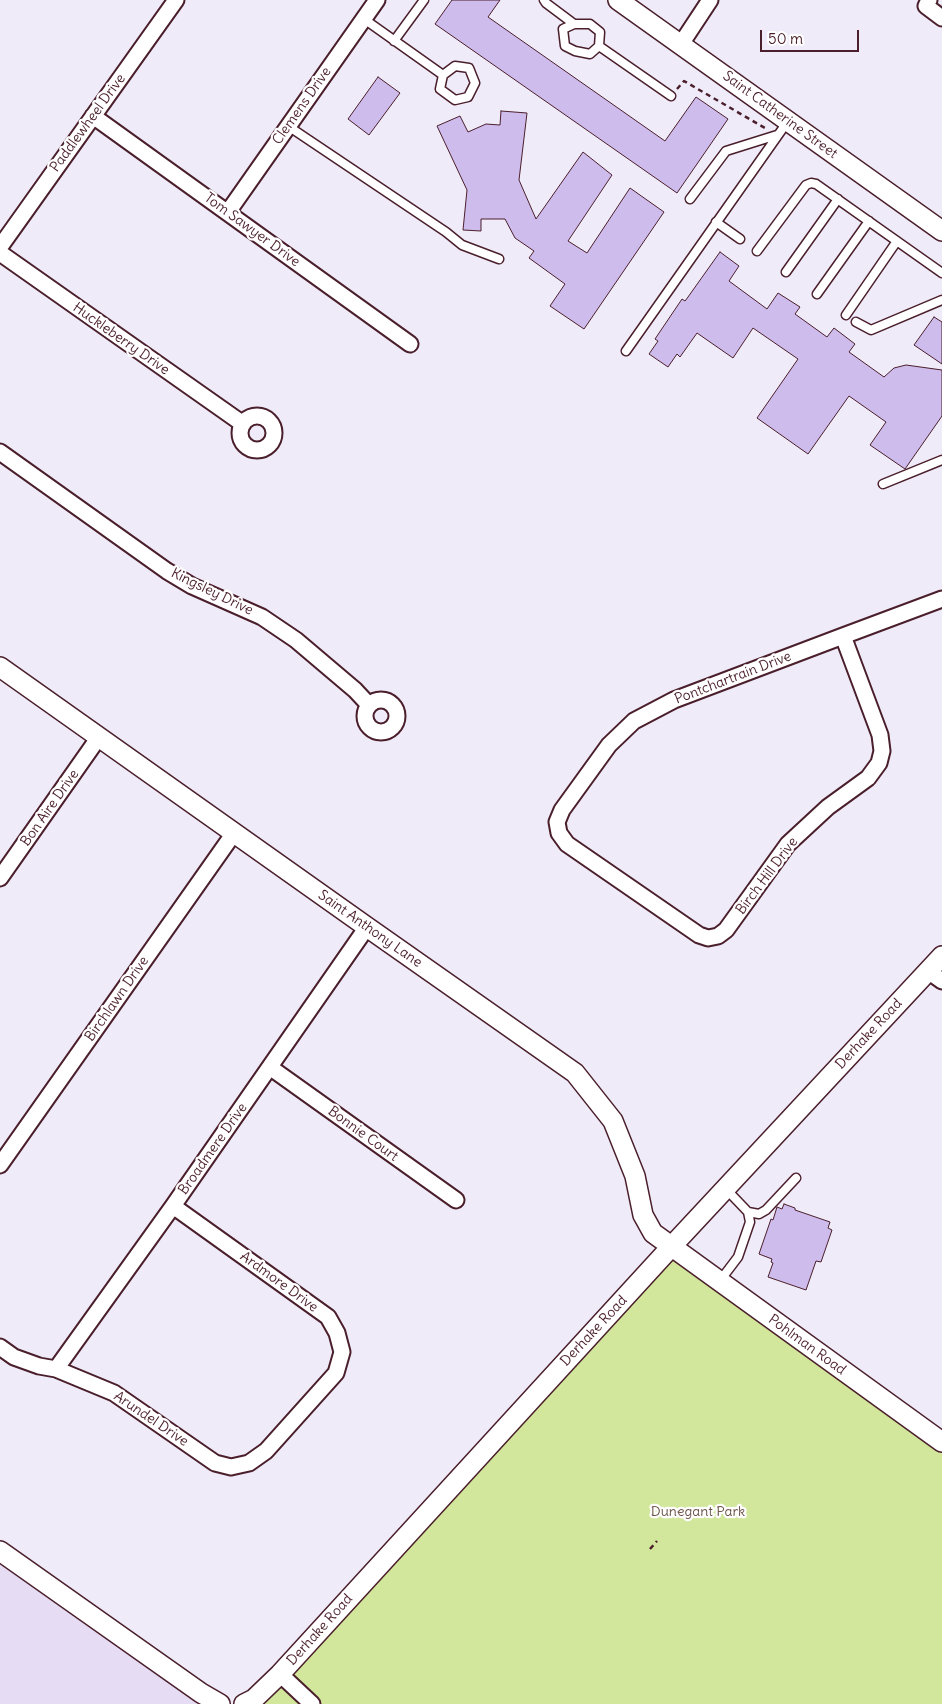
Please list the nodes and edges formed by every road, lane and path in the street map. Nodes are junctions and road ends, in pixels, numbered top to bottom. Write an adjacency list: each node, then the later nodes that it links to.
1 (176, 0): 16 (street, Paddlewheel Drive)
2 (377, 0): 9 (street, Clemens Drive)
3 (424, 0): 11 (lane)
4 (544, 0): 10 (lane)
5 (618, 0): 12 (street, Saint Catherine Street)
6 (710, 0): 12 (street)
7 (928, 3): 8 (street)
8 (942, 18)
9 (364, 19): 11 (lane); 17 (street, Clemens Drive)
10 (574, 24): 13 (lane); 13 (lane)
11 (394, 40): 14 (lane)
12 (681, 44): 18 (street, Saint Catherine Street)
13 (600, 46): 15 (lane)
14 (443, 75): 14 (lane)
15 (671, 96): 18 (path)
16 (93, 116): 21 (street, Tom Sawyer Drive); 27 (street, Paddlewheel Drive)
17 (288, 126): 21 (street, Clemens Drive); 30 (lane)
18 (782, 128): 19 (lane); 23 (lane); 24 (street, Saint Catherine Street)
19 (690, 199)
20 (838, 199): 22 (lane); 28 (lane); 31 (lane)
21 (228, 212): 37 (street, Tom Sawyer Drive)
22 (868, 221): 26 (lane); 33 (lane)
23 (716, 222): 25 (lane); 38 (lane)
24 (942, 231)
25 (740, 239)
26 (897, 241): 32 (lane); 35 (lane)
27 (0, 247)
28 (757, 251)
29 (0, 254): 39 (street, Huckleberry Drive)
30 (499, 259)
31 (786, 272)
32 (942, 273)
33 (817, 294)
34 (942, 300): 36 (lane)
35 (846, 315)
36 (856, 322)
37 (410, 344)
38 (626, 351)
39 (243, 424)
40 (0, 452): 46 (street, Kingsley Drive)
41 (942, 460): 42 (lane)
42 (883, 484)
43 (942, 599): 44 (street, Pontchartrain Drive)
44 (843, 636): 48 (street, Pontchartrain Drive); 48 (street, Birch Hill Drive)
45 (0, 666): 47 (street, Saint Anthony Lane)
46 (369, 705)
47 (99, 737): 49 (street, Saint Anthony Lane); 50 (street, Bon Aire Drive)
48 (562, 810)
49 (234, 833): 51 (street, Saint Anthony Lane); 55 (street, Birchlawn Drive)
50 (0, 878)
51 (367, 927): 54 (street, Broadmere Drive); 61 (street, Saint Anthony Lane)
52 (942, 956): 53 (street, Derhake Road)
53 (935, 976): 57 (street, Derhake Road)
54 (270, 1068): 58 (street, Bonnie Court); 59 (street, Broadmere Drive)
55 (0, 1165)
56 (796, 1178): 60 (lane)
57 (726, 1189): 60 (lane); 61 (street, Derhake Road)
58 (456, 1200)
59 (173, 1206): 64 (street, Broadmere Drive); 66 (street, Ardmore Drive)
60 (748, 1212): 62 (lane)
61 (671, 1248): 62 (street, Pohlman Road); 70 (street, Derhake Road)
62 (719, 1282): 65 (street, Pohlman Road)
63 (0, 1347): 64 (street, Arundel Drive)
64 (56, 1369): 66 (street, Arundel Drive)
65 (942, 1442)
66 (215, 1463)
67 (657, 1541): 68 (path)
68 (650, 1549)
69 (0, 1551): 71 (street)
70 (280, 1674): 72 (street, Derhake Road); 73 (street)
71 (218, 1704)
72 (244, 1704)
73 (312, 1704)

